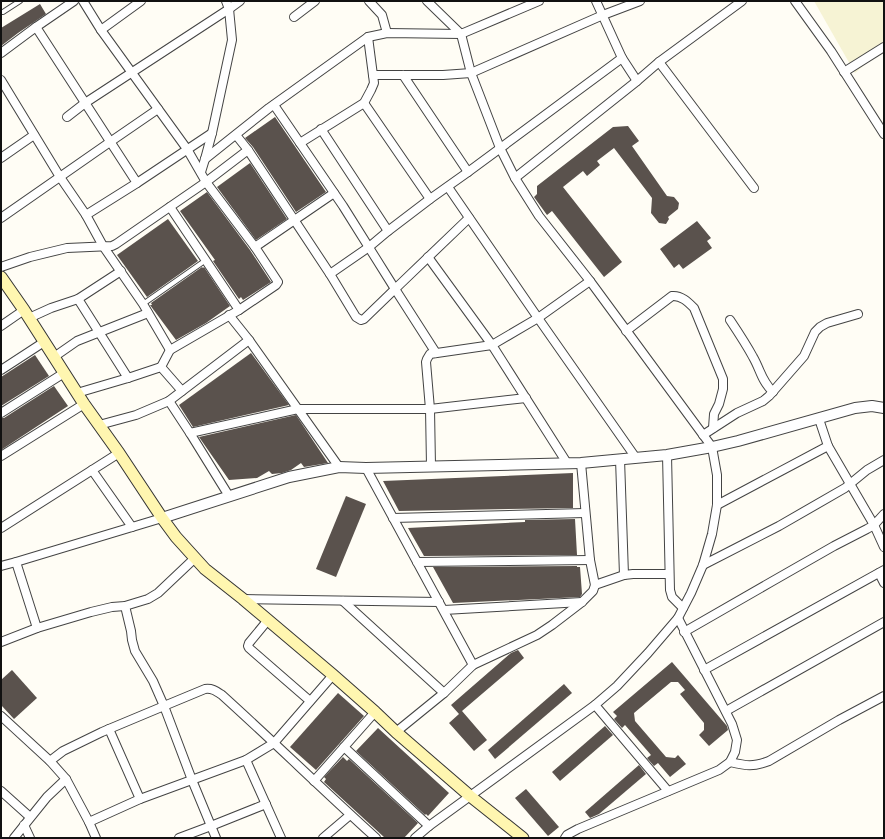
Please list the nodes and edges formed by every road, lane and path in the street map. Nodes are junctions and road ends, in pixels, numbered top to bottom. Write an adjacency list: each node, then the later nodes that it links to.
1 (20, 1): 16 (lane)
2 (74, 1): 19 (street)
3 (83, 1): 20 (street)
4 (226, 1): 15 (street)
5 (240, 1): 15 (street)
6 (315, 1): 18 (street)
7 (369, 1): 21 (street)
8 (427, 1): 22 (street)
9 (539, 1): 22 (street)
10 (596, 1): 17 (street)
11 (640, 1): 17 (street)
12 (742, 1): 27 (street)
13 (795, 1): 29 (street)
14 (138, 2): 20 (street)
15 (229, 9): 28 (street); 41 (street)
16 (1, 12)
17 (603, 15): 26 (street); 30 (street)
18 (294, 17)
19 (36, 27): 25 (street); 35 (street)
20 (101, 30): 28 (street)
21 (388, 33): 22 (street); 23 (street)
22 (461, 34): 30 (street)
23 (368, 37): 31 (street); 37 (street)
24 (884, 47): 29 (street)
25 (1, 53)
26 (622, 58): 34 (street); 47 (street)
27 (659, 62): 34 (street); 59 (street)
28 (132, 72): 35 (street); 38 (street)
29 (844, 72): 42 (street)
30 (471, 73): 32 (street); 47 (street)
31 (373, 75): 32 (street); 36 (street)
32 (403, 75): 53 (street)
33 (1, 80): 43 (street)
34 (637, 81): 55 (street)
35 (85, 103): 39 (street); 45 (street)
36 (364, 103): 40 (street); 61 (street)
37 (274, 106): 44 (street); 46 (street)
38 (158, 109): 45 (street); 48 (street)
39 (67, 117)
40 (321, 130): 46 (street); 67 (street)
41 (212, 133): 48 (street); 51 (street)
42 (884, 134)
43 (34, 135): 50 (street); 54 (street)
44 (236, 135): 49 (street); 51 (street)
45 (110, 142): 54 (street); 57 (street)
46 (300, 143): 60 (street)
47 (500, 148): 53 (street); 55 (street)
48 (187, 149): 52 (street); 57 (street)
49 (248, 150): 56 (street); 66 (street)
50 (1, 158)
51 (205, 159): 52 (street)
52 (201, 172): 56 (street)
53 (468, 172): 58 (street)
54 (60, 177): 63 (street); 64 (street)
55 (515, 178): 76 (street)
56 (206, 182): 62 (street); 69 (street)
57 (137, 183): 63 (street)
58 (448, 187): 61 (street); 65 (street)
59 (754, 188)
60 (334, 193): 66 (street); 70 (street)
61 (430, 199): 67 (street)
62 (170, 206): 68 (street); 72 (street)
63 (86, 215): 68 (street)
64 (1, 218)
65 (470, 218): 71 (street); 86 (street)
66 (294, 220): 69 (street); 75 (street)
67 (388, 231): 70 (street)
68 (104, 246): 73 (street); 74 (street)
69 (255, 247): 81 (street)
70 (369, 247): 75 (street); 78 (street)
71 (428, 257): 78 (street); 93 (street)
72 (206, 260): 80 (lane); 81 (street)
73 (1, 267)
74 (121, 271): 79 (street); 80 (street)
75 (330, 274): 78 (street)
76 (590, 281): 86 (street); 89 (street)
77 (2, 282): 83 (main road)
78 (395, 289): 95 (street)
79 (78, 299): 83 (street); 90 (street)
80 (143, 304): 82 (street)
81 (239, 310): 85 (street)
82 (148, 313): 90 (street); 94 (street)
83 (27, 314): 88 (street); 92 (main road)
84 (858, 314): 102 (street)
85 (229, 316): 91 (street); 94 (street)
86 (538, 318): 93 (street); 121 (street)
87 (730, 320): 102 (street)
88 (1, 326)
89 (626, 331): 113 (street); 115 (street)
90 (99, 332): 96 (street); 100 (street)
91 (249, 340): 101 (street); 107 (street)
92 (44, 342): 96 (main road); 98 (street)
93 (492, 345): 95 (street); 104 (street)
94 (170, 350): 97 (street)
95 (436, 353): 109 (street)
96 (54, 357): 99 (main road)
97 (161, 367): 100 (street); 101 (street)
98 (1, 370)
99 (64, 372): 103 (main road); 110 (street)
100 (128, 378): 103 (street)
101 (182, 391): 105 (street)
102 (773, 392): 113 (street)
103 (77, 393): 106 (main road)
104 (526, 398): 109 (street); 124 (street)
105 (170, 401): 112 (street); 114 (street)
106 (84, 404): 112 (main road); 120 (street)
107 (298, 408): 109 (street); 114 (street); 127 (street)
108 (884, 408): 111 (street)
109 (430, 410): 126 (street)
110 (1, 413)
111 (819, 418): 116 (street); 117 (street)
112 (99, 425): 118 (main road)
113 (713, 428): 115 (street)
114 (190, 433): 131 (street)
115 (703, 435): 117 (street)
116 (828, 446): 130 (street); 132 (street)
117 (712, 447): 119 (street); 132 (street)
118 (119, 453): 129 (street); 135 (main road)
119 (667, 455): 121 (street); 148 (street)
120 (1, 456)
121 (636, 458): 122 (street)
122 (620, 459): 125 (street); 149 (street)
123 (884, 460): 130 (street)
124 (568, 463): 125 (street); 126 (street)
125 (580, 463): 133 (street)
126 (431, 466): 128 (street)
127 (340, 467): 128 (street); 131 (street)
128 (366, 468): 136 (street)
129 (92, 470): 138 (street); 139 (street)
130 (851, 483): 137 (street); 145 (street)
131 (229, 496): 135 (street)
132 (717, 505): 145 (street)
133 (586, 512): 136 (street); 142 (street)
134 (884, 514): 137 (street)
135 (162, 518): 138 (street); 141 (main road)
136 (393, 518): 144 (street)
137 (874, 525): 140 (street); 163 (street)
138 (132, 527): 143 (street)
139 (1, 528)
140 (884, 547)
141 (194, 558): 152 (main road); 156 (street)
142 (590, 560): 144 (street); 151 (street)
143 (16, 562): 146 (street); 162 (street)
144 (417, 562): 154 (street)
145 (703, 565): 157 (street)
146 (1, 566)
147 (881, 572): 150 (street); 166 (street)
148 (670, 574): 149 (street); 157 (street)
149 (624, 575): 151 (street)
150 (884, 583)
151 (594, 584): 155 (street)
152 (243, 599): 153 (street); 160 (main road)
153 (343, 601): 154 (street); 168 (street)
154 (439, 602): 158 (street)
155 (582, 602): 158 (street); 165 (street)
156 (125, 606): 162 (street); 172 (street)
157 (683, 608): 159 (street)
158 (444, 610): 165 (street)
159 (678, 618): 163 (street); 171 (street)
160 (268, 620): 167 (main road); 170 (street)
161 (884, 622): 173 (street)
162 (37, 628): 164 (street)
163 (684, 632): 166 (street)
164 (1, 642)
165 (473, 665): 168 (street)
166 (704, 670): 173 (street)
167 (333, 675): 170 (street); 174 (main road)
168 (444, 693): 177 (street)
169 (884, 696): 182 (street)
170 (310, 702): 178 (street)
171 (595, 705): 187 (street); 188 (street)
172 (164, 706): 176 (street); 178 (street); 184 (street)
173 (726, 711): 182 (street)
174 (375, 712): 177 (main road); 179 (street)
175 (1, 716): 181 (street)
176 (110, 729): 181 (street); 189 (street)
177 (396, 732): 188 (main road)
178 (274, 743): 180 (street); 185 (street)
179 (344, 747): 185 (street); 196 (street)
180 (246, 760): 184 (street); 190 (street)
181 (50, 761): 183 (street)
182 (730, 762): 187 (street)
183 (66, 779): 192 (street); 193 (street)
184 (192, 780): 189 (street); 195 (street)
185 (314, 781): 191 (street)
186 (1, 791): 192 (street)
187 (668, 791): 207 (street)
188 (470, 796): 196 (street); 206 (main road)
189 (140, 799): 193 (street)
190 (266, 804): 195 (street); 203 (street)
191 (350, 815): 204 (street); 205 (street)
192 (30, 817): 194 (street)
193 (89, 822): 200 (street)
194 (24, 825): 198 (street); 199 (street)
195 (211, 826): 201 (street); 202 (street)
196 (429, 826): 197 (street)
197 (419, 837)
198 (14, 838)
199 (30, 838)
200 (96, 838)
201 (179, 838)
202 (216, 838)
203 (281, 838)
204 (323, 838)
205 (376, 838)
206 (523, 838)
207 (565, 838)

